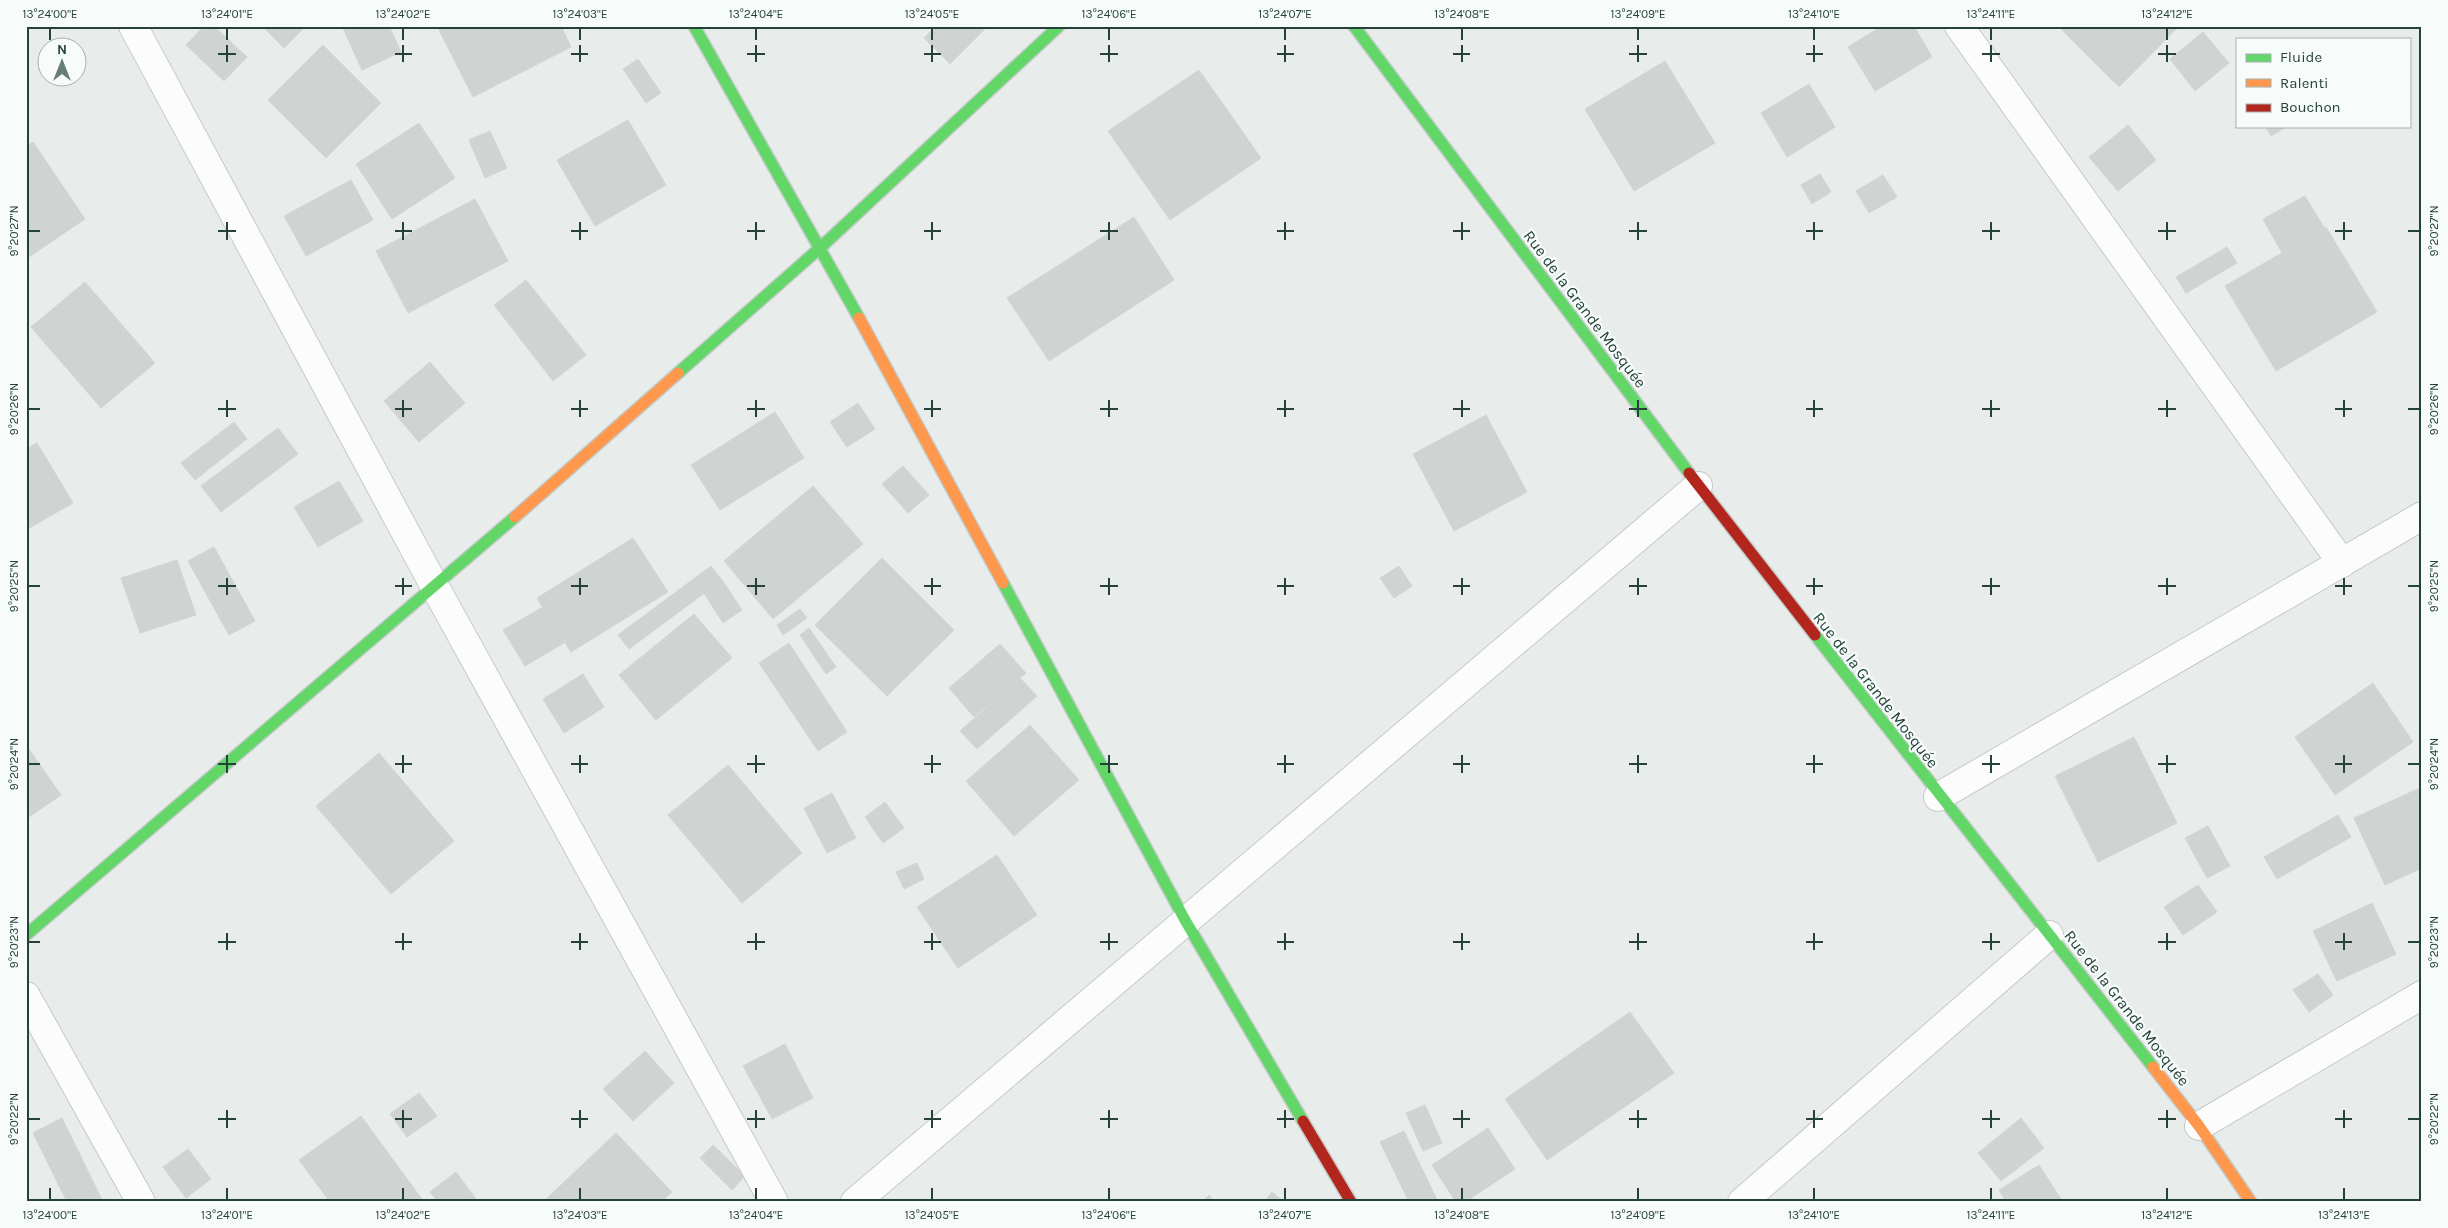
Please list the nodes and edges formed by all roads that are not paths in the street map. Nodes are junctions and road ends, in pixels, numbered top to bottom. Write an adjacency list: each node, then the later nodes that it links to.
1 (133, 26): 10 (street)
2 (694, 26): 6 (street)
3 (1059, 26): 6 (street)
4 (1354, 26): 7 (street, Rue de la Grande Mosquée)
5 (1959, 26): 9 (street)
6 (821, 247): 10 (street); 12 (street)
7 (1698, 486): 11 (street, Rue de la Grande Mosquée); 12 (street)
8 (2422, 516): 9 (street)
9 (2342, 563): 11 (street)
10 (435, 588): 13 (street); 19 (street)
11 (1938, 796): 14 (street, Rue de la Grande Mosquée)
12 (1185, 920): 20 (street); 21 (street)
13 (26, 935)
14 (2049, 935): 17 (street, Rue de la Grande Mosquée); 22 (street)
15 (2422, 995): 17 (street)
16 (26, 996): 18 (street)
17 (2199, 1126): 23 (street, Rue de la Grande Mosquée)
18 (141, 1202)
19 (774, 1202)
20 (855, 1202)
21 (1351, 1202)
22 (1742, 1202)
23 (2251, 1202)

